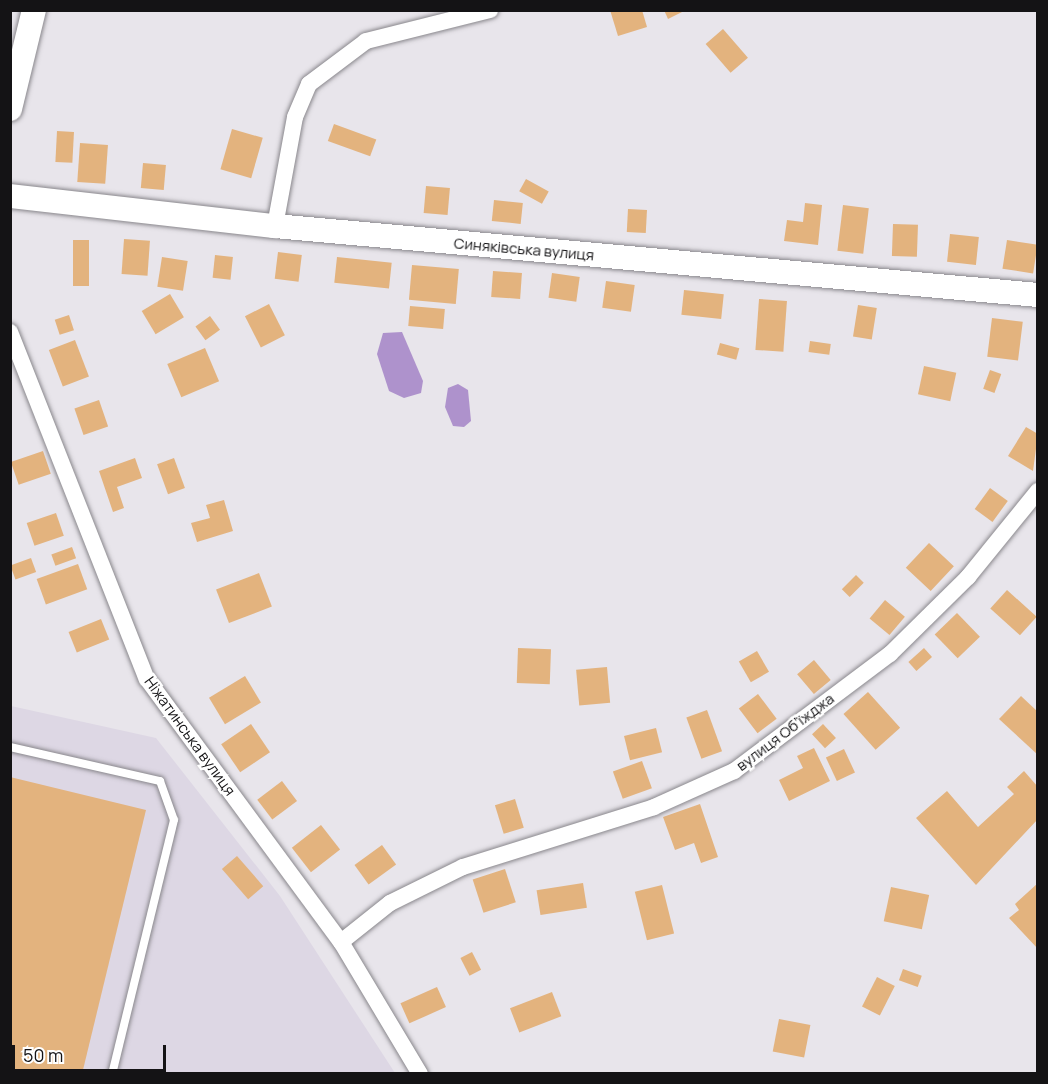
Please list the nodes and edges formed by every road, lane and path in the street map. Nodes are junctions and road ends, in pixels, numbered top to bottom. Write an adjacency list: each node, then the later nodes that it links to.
1 (34, 10): 3 (street)
2 (490, 10): 5 (street)
3 (10, 109)
4 (10, 196): 5 (street, Синяківська вулиця)
5 (275, 226): 6 (street, Синяківська вулиця)
6 (1038, 295)
7 (10, 332): 10 (street, Ніжатинська вулиця)
8 (1038, 491): 10 (street, вулиця Обʼїжджа)
9 (10, 747): 11 (lane)
10 (341, 942): 12 (street, Ніжатинська вулиця)
11 (112, 1074)
12 (420, 1074)

